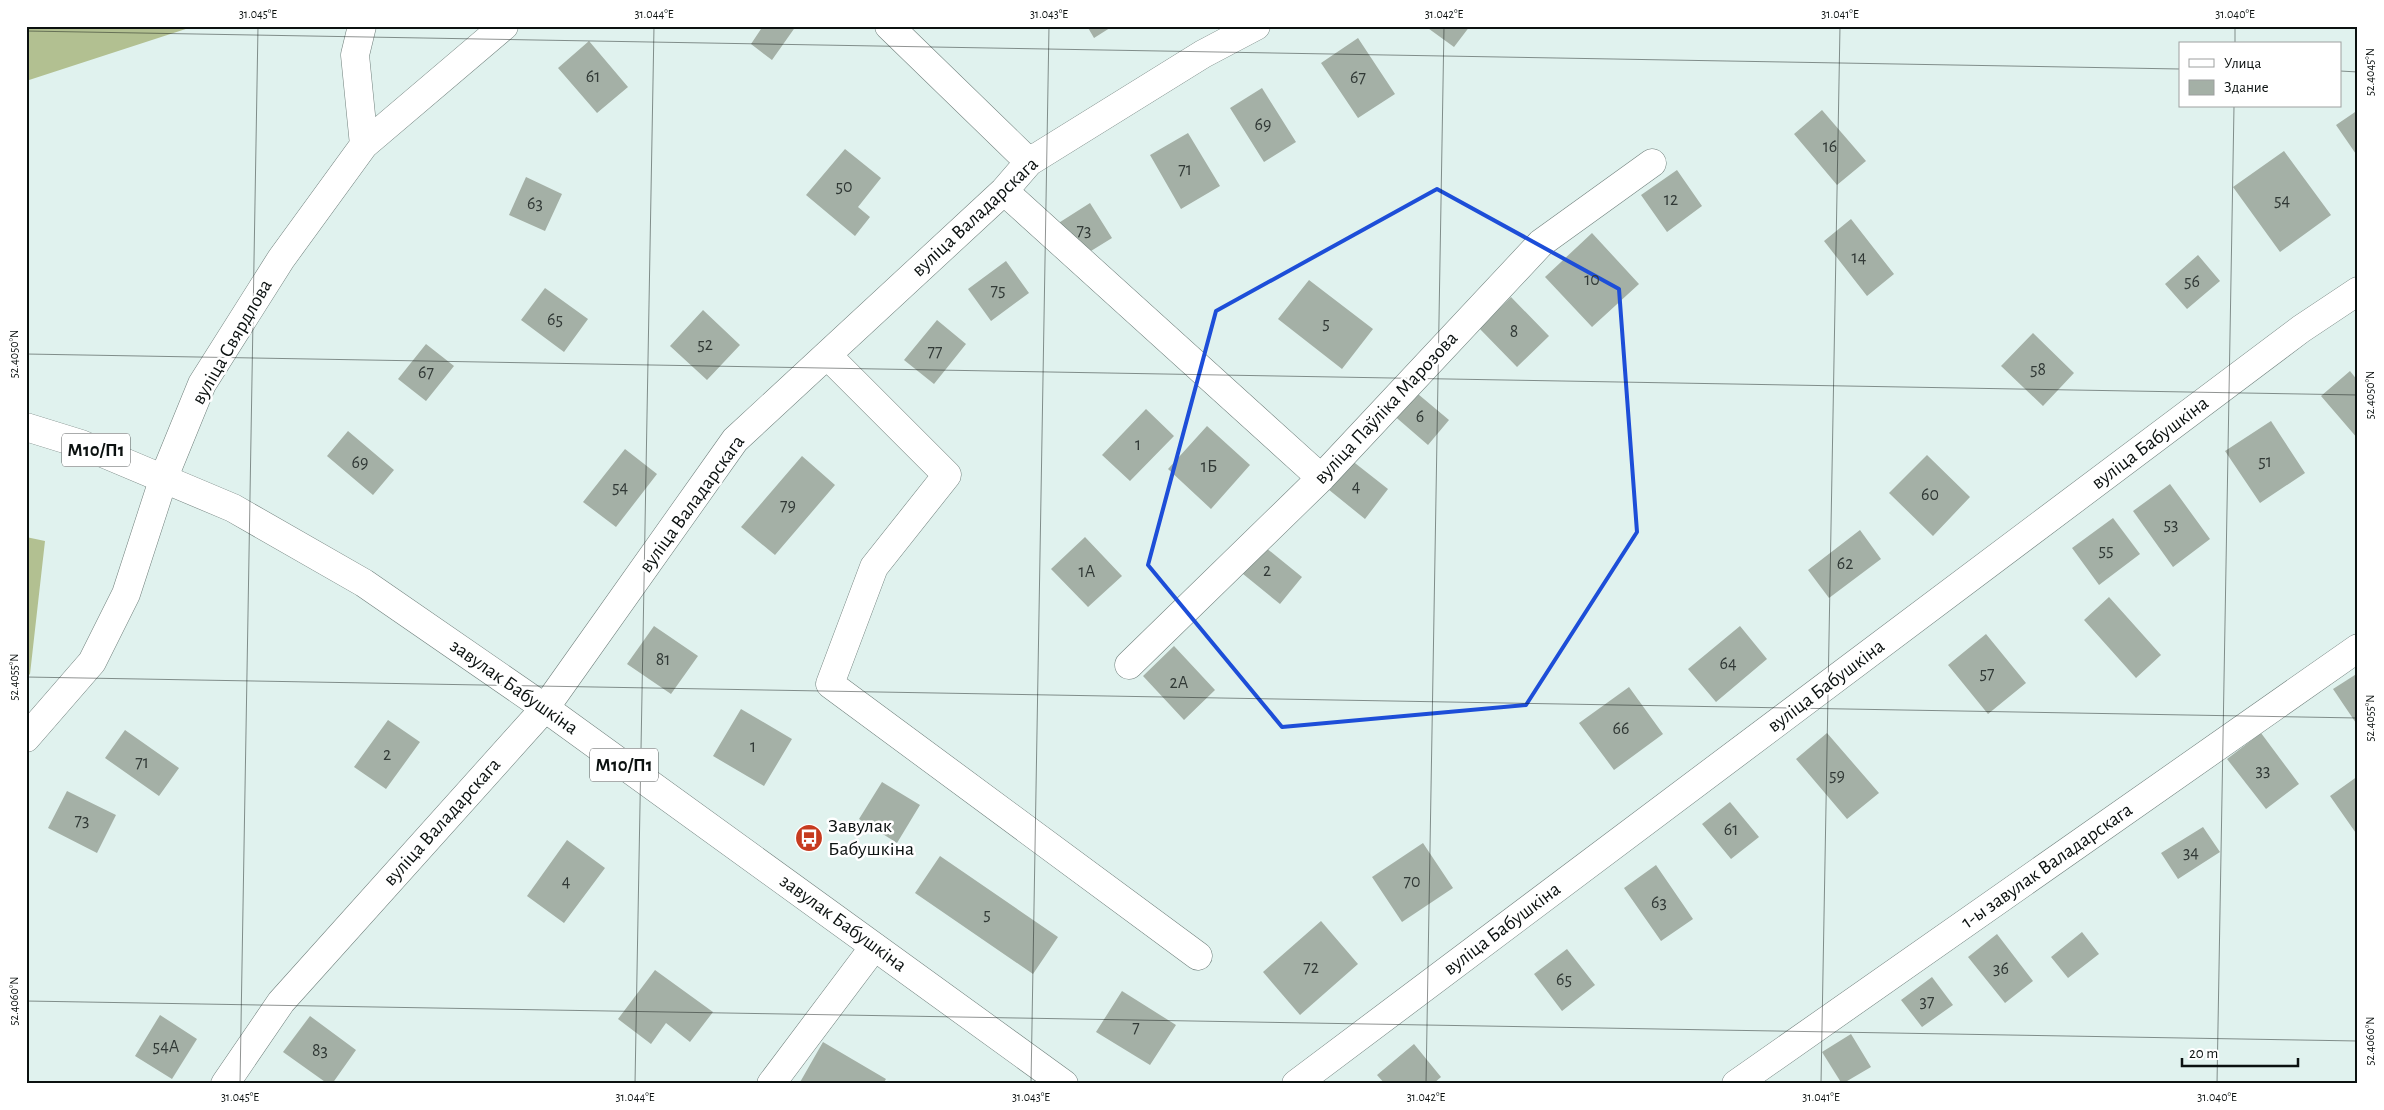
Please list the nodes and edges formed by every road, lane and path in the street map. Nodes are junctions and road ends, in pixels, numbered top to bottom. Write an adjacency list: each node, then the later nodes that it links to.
1 (362, 26): 5 (street)
2 (504, 26): 5 (street, вуліца Свярдлова)
3 (889, 26): 6 (street)
4 (1256, 26): 6 (street, вуліца Валадарскага)
5 (364, 146): 12 (street, вуліца Свярдлова)
6 (1029, 162): 8 (street, вуліца Валадарскага)
7 (1652, 163): 13 (street, вуліца Паўліка Марозова)
8 (1004, 191): 10 (street, вуліца Валадарскага); 13 (street)
9 (2358, 291): 23 (street, вуліца Бабушкіна)
10 (827, 355): 16 (street, вуліца Валадарскага); 19 (street)
11 (26, 427): 12 (street, М10/П1)
12 (164, 478): 16 (street, завулак Бабушкіна / М10/П1); 17 (street, вуліца Свярдлова)
13 (1322, 478): 15 (street, вуліца Паўліка Марозова)
14 (2358, 648): 24 (street, 1-ы завулак Валадарскага)
15 (1129, 665)
16 (545, 708): 18 (street, завулак Бабушкіна / М10/П1); 20 (street, вуліца Валадарскага)
17 (26, 738)
18 (874, 947): 21 (street); 22 (street, завулак Бабушкіна / М10/П1)
19 (1198, 956)
20 (225, 1084)
21 (771, 1084)
22 (1064, 1084)
23 (1296, 1084)
24 (1736, 1084)

